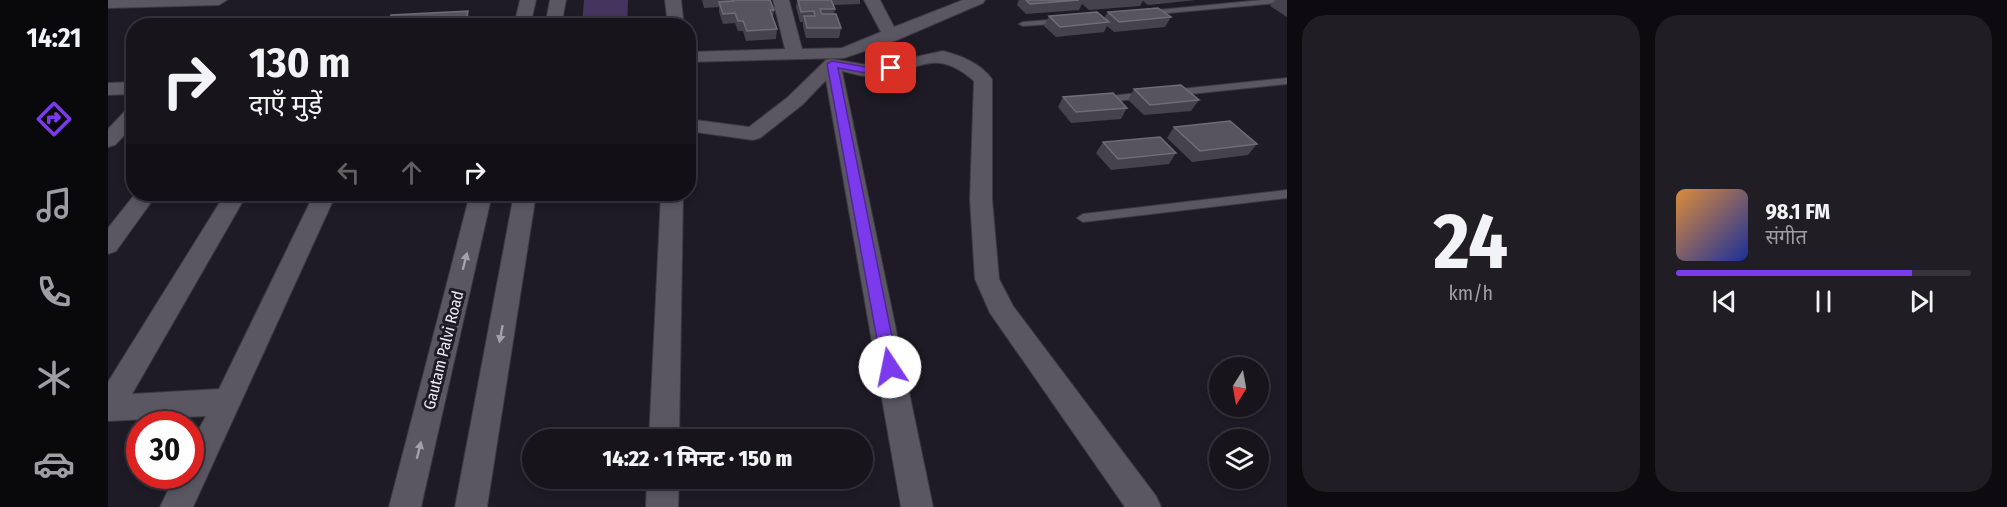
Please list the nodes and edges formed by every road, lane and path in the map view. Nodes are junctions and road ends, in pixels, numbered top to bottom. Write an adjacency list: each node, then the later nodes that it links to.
1 (219, 0): 9 (street)
2 (528, 0): 12 (street)
3 (558, 0): 13 (street)
4 (673, 0): 14 (street)
5 (781, 0): 18 (street)
6 (872, 0): 17 (street)
7 (977, 0): 10 (street)
8 (1287, 0): 11 (lane)
9 (108, 3)
10 (950, 5): 17 (street)
11 (1138, 14)
12 (524, 18)
13 (555, 18)
14 (675, 18)
15 (1069, 20): 16 (lane)
16 (1023, 24)
17 (891, 36): 18 (street)
18 (795, 54): 19 (street)
19 (696, 57)
20 (832, 64): 26 (street); 45 (street); 46 (street)
21 (1287, 81): 24 (lane)
22 (126, 88): 23 (street)
23 (108, 89)
24 (1089, 101)
25 (126, 122): 27 (street)
26 (696, 126)
27 (108, 141)
28 (1287, 194): 35 (lane)
29 (141, 201): 36 (street)
30 (232, 201): 38 (street)
31 (322, 201): 37 (street)
32 (480, 201): 42 (street, Gautam Palvi Road, one-way to 32)
33 (524, 201): 43 (street, one-way to 43)
34 (672, 201): 39 (street)
35 (1083, 218)
36 (108, 245)
37 (228, 402): 38 (street); 41 (street)
38 (108, 408)
39 (664, 429)
40 (663, 489): 44 (street)
41 (176, 507)
42 (405, 507)
43 (471, 507)
44 (662, 507)
45 (916, 507)
46 (1145, 507)

